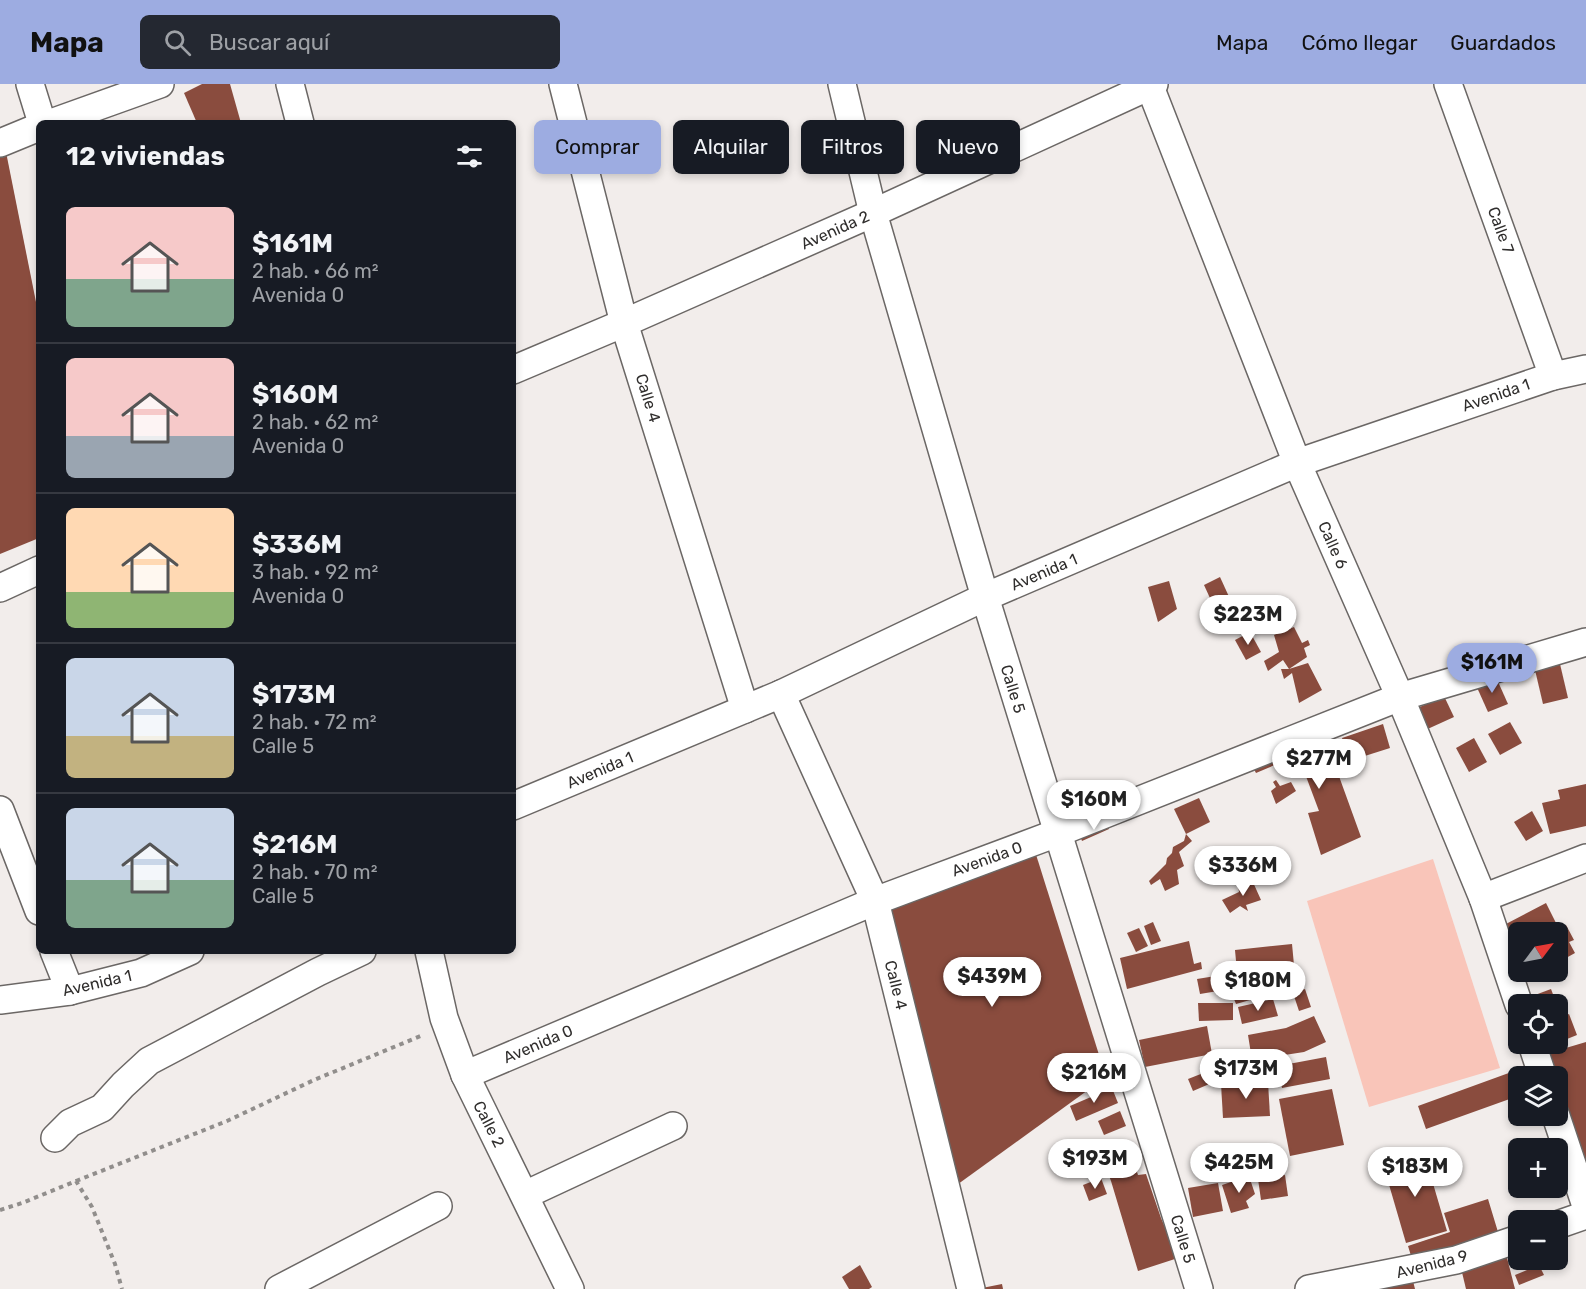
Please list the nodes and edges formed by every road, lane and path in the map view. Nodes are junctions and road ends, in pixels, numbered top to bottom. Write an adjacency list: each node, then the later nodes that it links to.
1 (30, 84): 8 (street)
2 (160, 84): 9 (street)
3 (290, 84): 10 (street)
4 (563, 84): 14 (street, Calle 4)
5 (842, 84): 13 (street, Calle 5)
6 (1448, 84): 17 (street, Calle 7)
7 (1151, 85): 13 (street, Avenida 2); 18 (street, Calle 6)
8 (41, 120)
9 (59, 120)
10 (299, 120)
11 (36, 128): 12 (street)
12 (0, 143)
13 (873, 213): 14 (street, Avenida 2); 21 (street, Calle 5)
14 (624, 323): 15 (street, Avenida 2); 25 (street, Calle 4)
15 (516, 369)
16 (1586, 369): 17 (street, Avenida 1)
17 (1553, 376): 18 (street, Avenida 1)
18 (1297, 463): 21 (street, Avenida 1); 24 (street, Calle 6)
19 (36, 571): 20 (street)
20 (0, 588)
21 (985, 597): 23 (street, Avenida 1); 28 (street, Calle 5)
22 (1586, 642): 24 (street, Avenida 0)
23 (780, 694): 25 (street, Avenida 1); 31 (street, Calle 4)
24 (1400, 697): 28 (street, Avenida 0); 30 (street, Calle 6)
25 (746, 709): 26 (street, Avenida 1)
26 (516, 805)
27 (0, 810): 32 (street)
28 (1057, 833): 31 (street, Avenida 0); 57 (street, Calle 5)
29 (1586, 858): 30 (street)
30 (1483, 898): 38 (street, Calle 6)
31 (875, 901): 41 (street, Avenida 0); 56 (street, Calle 4)
32 (36, 903)
33 (55, 954): 37 (street)
34 (182, 954): 37 (street, Avenida 1)
35 (356, 954): 44 (street)
36 (430, 954): 40 (street, Calle 2)
37 (70, 991): 39 (street, Avenida 1)
38 (1515, 994)
39 (0, 1000)
40 (447, 1024): 41 (street, Calle 2); 45 (path)
41 (465, 1076): 46 (street, Calle 2)
42 (673, 1126): 46 (street)
43 (1559, 1126): 48 (street)
44 (55, 1138)
45 (76, 1181): 49 (path); 53 (path)
46 (525, 1196): 55 (street, Calle 2)
47 (438, 1206): 54 (street)
48 (1586, 1206)
49 (0, 1210)
50 (1586, 1215): 51 (street)
51 (1568, 1221)
52 (1508, 1242): 58 (street, Avenida 9)
53 (122, 1289)
54 (279, 1289)
55 (570, 1289)
56 (971, 1289)
57 (1199, 1289)
58 (1309, 1289)

